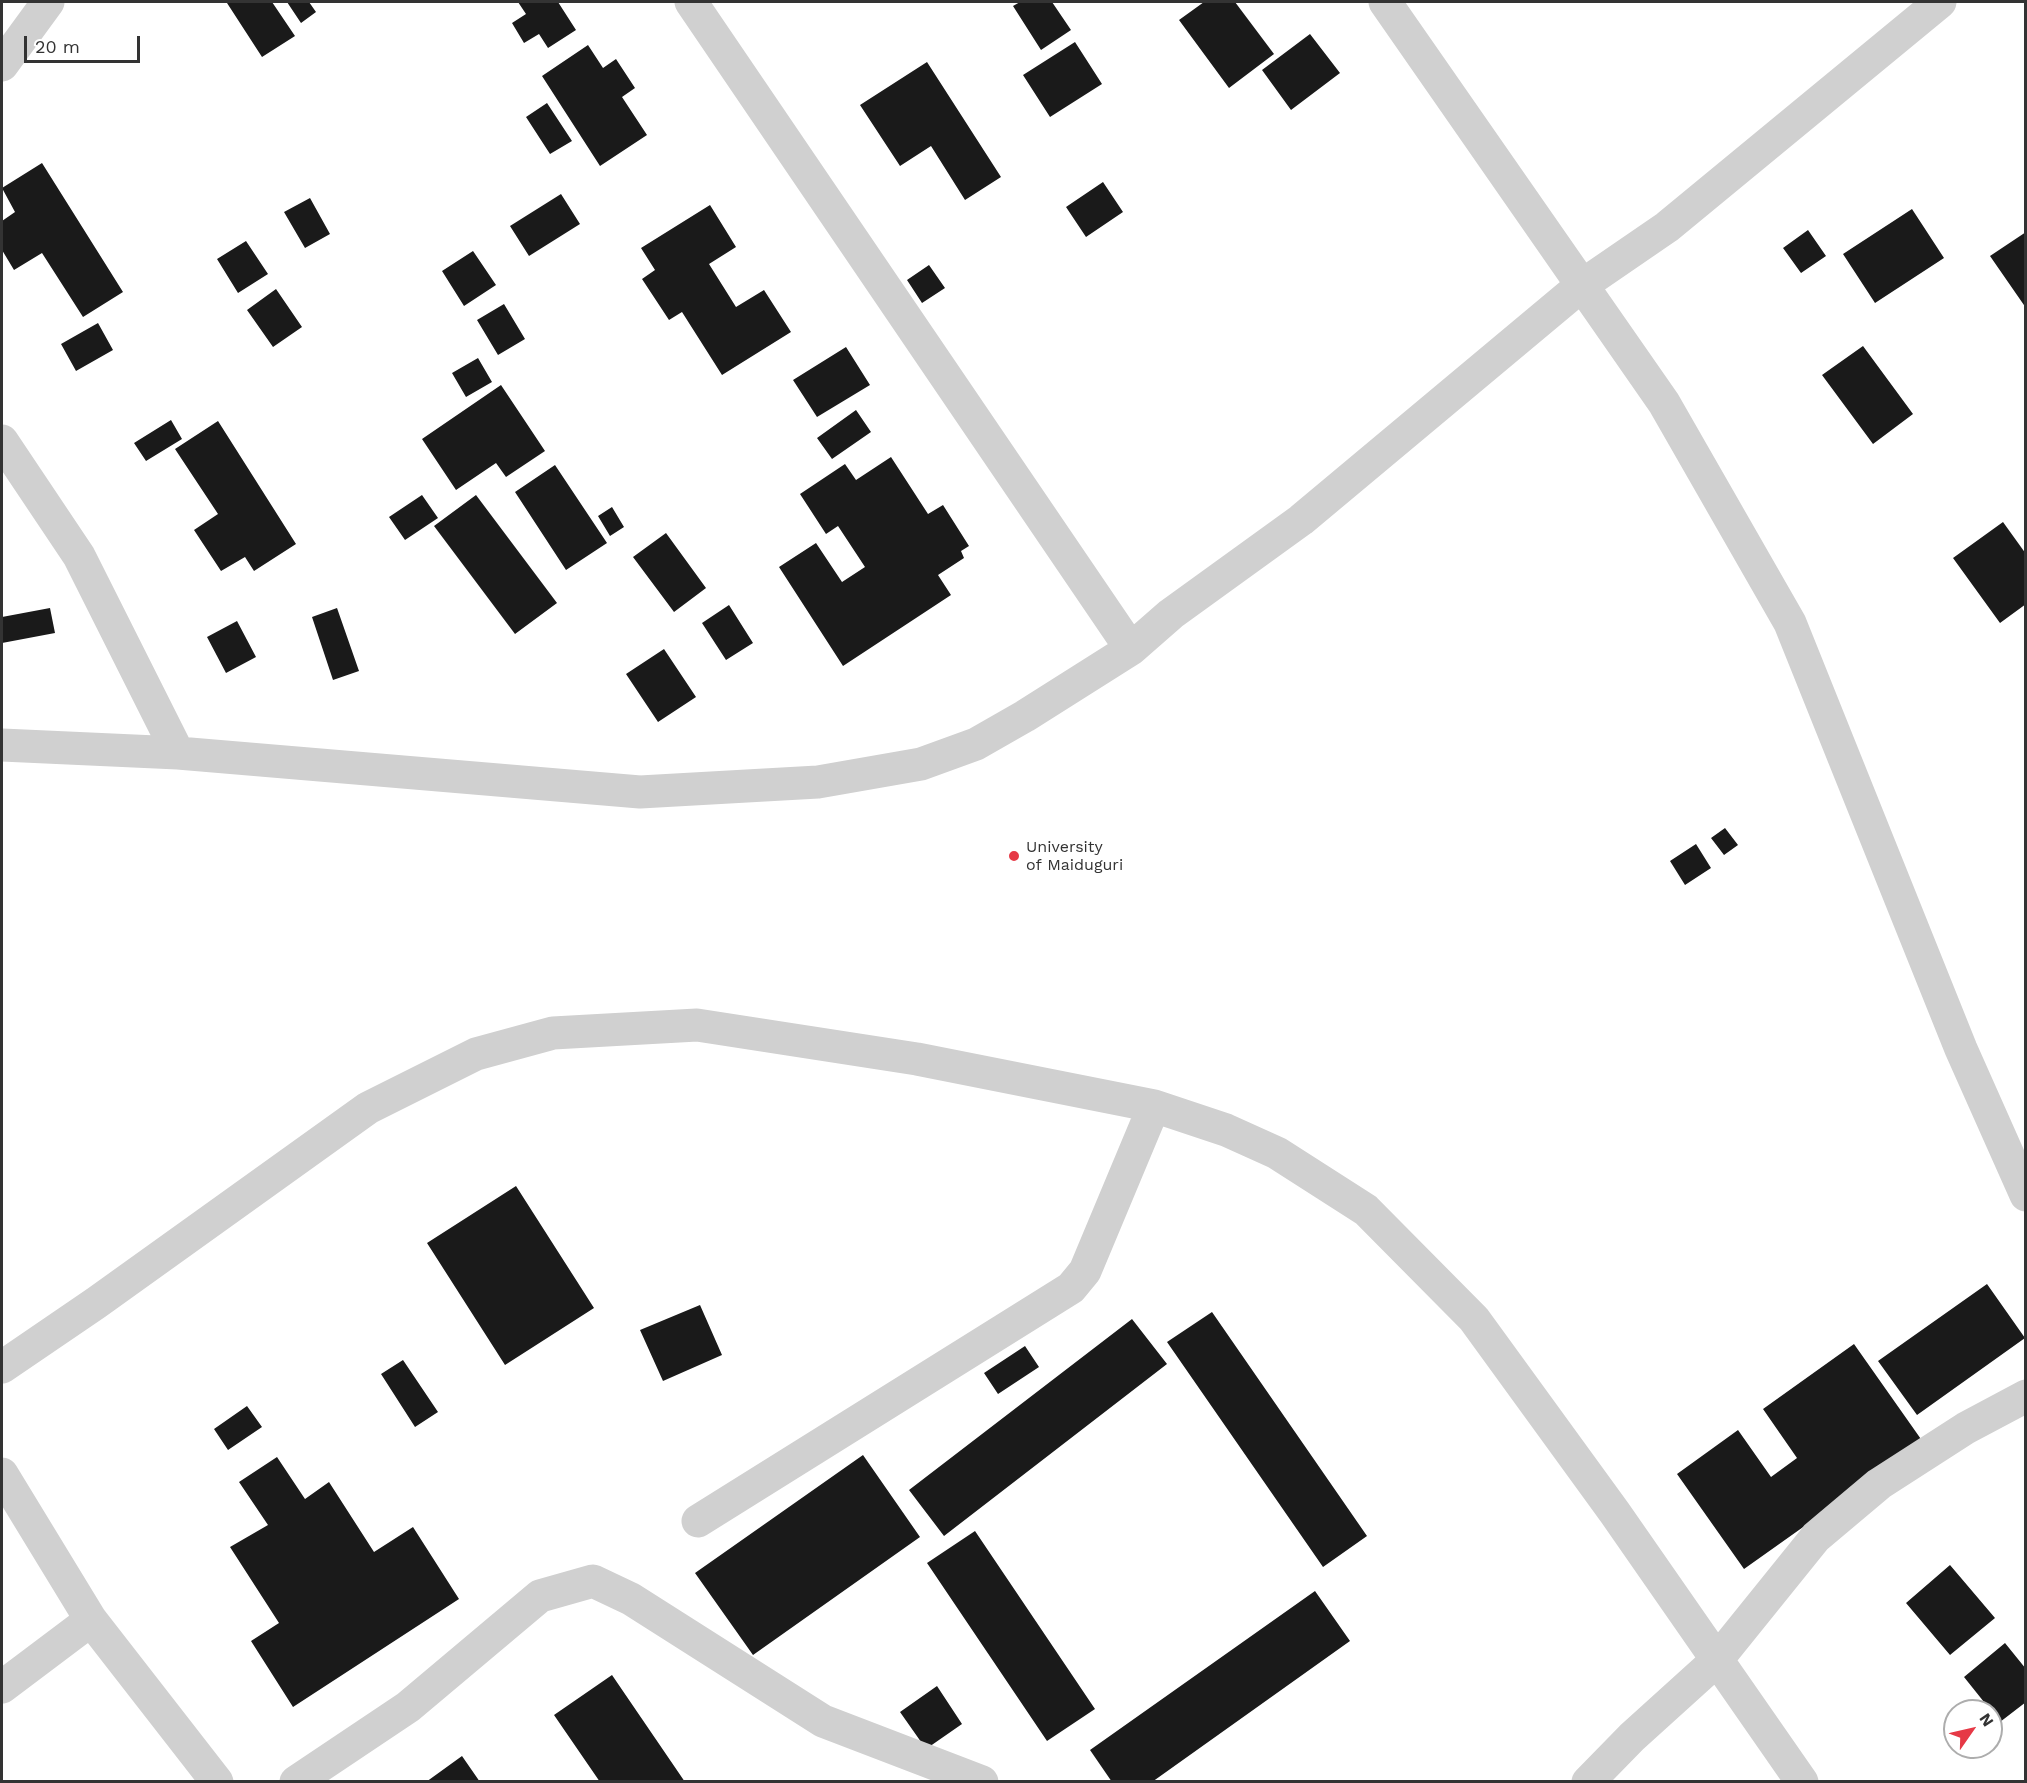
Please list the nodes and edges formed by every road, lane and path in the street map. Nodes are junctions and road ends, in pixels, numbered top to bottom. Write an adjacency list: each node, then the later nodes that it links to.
1 (48, 2): 5 (street)
2 (691, 2): 8 (street)
3 (1385, 2): 6 (street)
4 (1940, 2): 6 (street)
5 (2, 65)
6 (1581, 286): 8 (street); 12 (street)
7 (2, 441): 10 (street)
8 (1131, 649): 10 (street)
9 (2, 745): 10 (street)
10 (178, 753)
11 (1154, 1106): 13 (street); 16 (street); 18 (street)
12 (2025, 1195)
13 (2, 1367)
14 (2025, 1396): 18 (street)
15 (2, 1474): 17 (street)
16 (698, 1521)
17 (91, 1620): 19 (street); 20 (street)
18 (1716, 1660): 23 (street); 24 (street)
19 (2, 1688)
20 (217, 1782)
21 (296, 1782): 22 (street)
22 (982, 1782)
23 (1588, 1782)
24 (1802, 1782)

